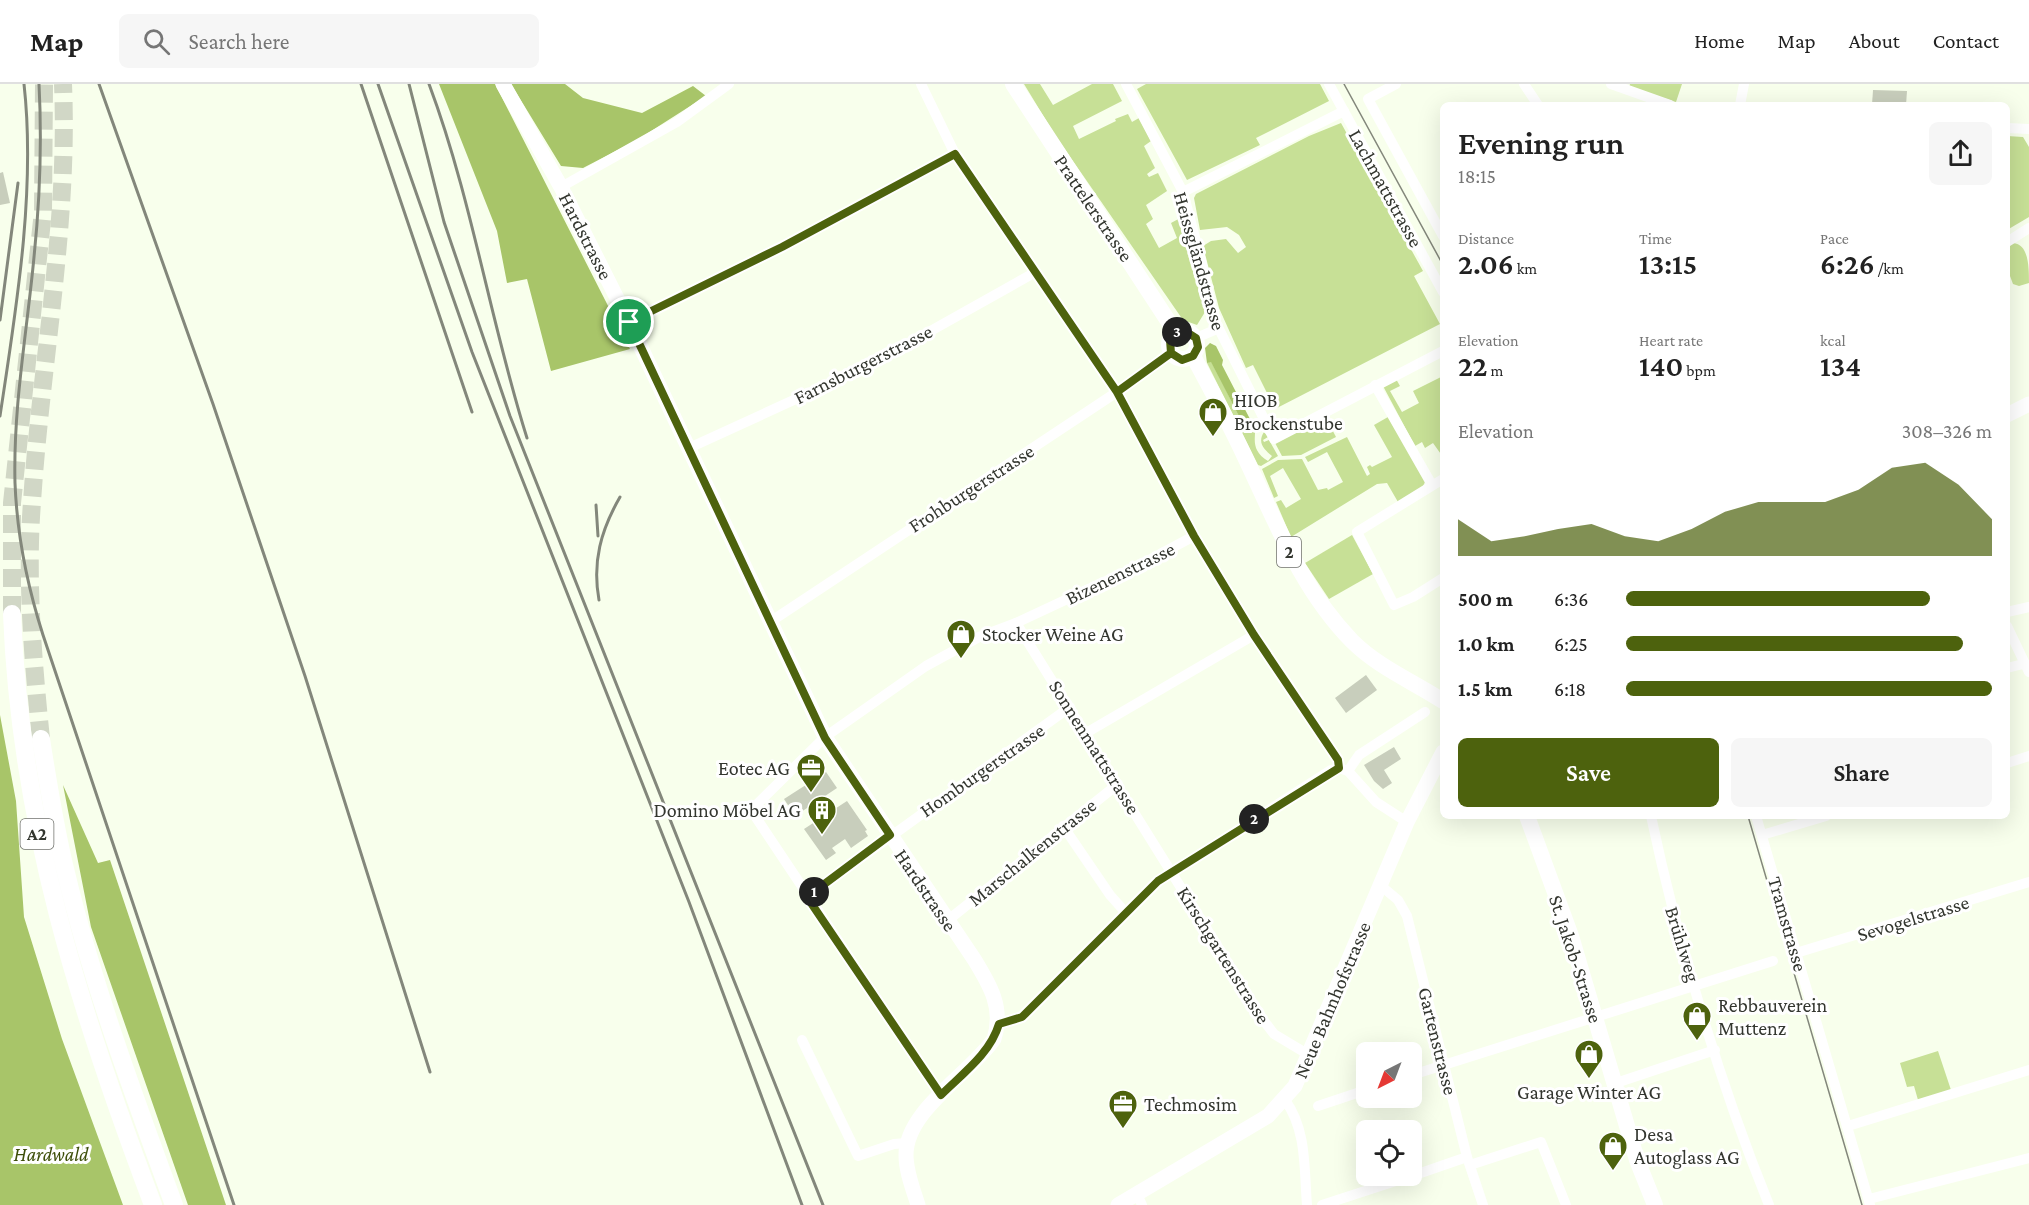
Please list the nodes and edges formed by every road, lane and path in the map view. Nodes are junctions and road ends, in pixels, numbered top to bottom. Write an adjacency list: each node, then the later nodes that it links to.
1 (503, 84): 18 (street, Hardstrasse)
2 (729, 84): 18 (street)
3 (921, 84): 17 (street)
4 (1013, 84): 27 (main road, Prattelerstrasse)
5 (1329, 84): 14 (street, Lachmattstrasse)
6 (1396, 84): 21 (street)
7 (1524, 84): 11 (street)
8 (1611, 84): 12 (street)
9 (1744, 84): 13 (street)
10 (1130, 85): 19 (street, Heissgländstrasse)
11 (1536, 102)
12 (1662, 102)
13 (1741, 102)
14 (1344, 111): 19 (street); 24 (street, Lachmattstrasse)
15 (2010, 128): 16 (street)
16 (2029, 129)
17 (955, 154): 23 (street); 25 (street)
18 (561, 187): 25 (street, Hardstrasse)
19 (1183, 192): 26 (street, Heissgländstrasse)
20 (2029, 228): 22 (street)
21 (1440, 231)
22 (2010, 240)
23 (1034, 273): 33 (street); 36 (street, Farnsburgerstrasse)
24 (1440, 287)
25 (629, 322): 36 (street, Hardstrasse)
26 (1217, 329): 28 (street); 32 (street, Heissgländstrasse)
27 (1176, 333): 28 (main road); 30 (main road)
28 (1196, 338): 31 (main road)
29 (1440, 352): 32 (street)
30 (1171, 353): 31 (main road); 33 (street, Frohburgerstrasse)
31 (1193, 356): 50 (main road, 2)
32 (1375, 385): 38 (street)
33 (1117, 392): 39 (street); 44 (street, Frohburgerstrasse)
34 (2029, 404): 35 (street)
35 (2010, 414)
36 (689, 448): 44 (street, Hardstrasse)
37 (1440, 481): 38 (street)
38 (1432, 485): 40 (street)
39 (1194, 536): 45 (street, Bizenenstrasse); 47 (street)
40 (1440, 580)
41 (2029, 607): 42 (street)
42 (2010, 611)
43 (12, 614): 99 (highway, A2)
44 (770, 622): 54 (street, Hardstrasse)
45 (1016, 623): 51 (street, Sonnenmattstrasse); 54 (street, Bizenenstrasse)
46 (2010, 633): 49 (street)
47 (1254, 635): 53 (street); 59 (street)
48 (2010, 668): 49 (street)
49 (2026, 668)
50 (1440, 699)
51 (1070, 707): 53 (street, Sonnenmattstrasse); 67 (street, Homburgerstrasse)
52 (1425, 712): 59 (street)
53 (1086, 733): 60 (street, Sonnenmattstrasse)
54 (825, 738): 67 (street, Hardstrasse); 72 (street, Bizenenstrasse)
55 (41, 739): 100 (highway, A2)
56 (2029, 756): 58 (street)
57 (1440, 758): 65 (street, Neue Bahnhofstrasse)
58 (2010, 762)
59 (1344, 770): 65 (street); 69 (street)
60 (1118, 784): 66 (street, Marschalkenstrasse); 69 (street, Sonnenmattstrasse)
61 (1528, 819): 78 (main road, St. Jakob-Strasse)
62 (1652, 819): 77 (street, Brühlweg)
63 (1757, 819): 68 (street, Tramstrasse)
64 (1816, 819): 68 (street)
65 (1407, 822): 71 (street, Neue Bahnhofstrasse)
66 (1064, 826): 73 (street); 74 (street, Marschalkenstrasse)
67 (890, 835): 72 (street, Homburgerstrasse); 74 (street, Hardstrasse)
68 (1761, 835): 75 (street, Tramstrasse)
69 (1172, 872): 73 (street); 82 (street, Kirschgartenstrasse)
70 (2029, 882): 75 (street, Sevogelstrasse)
71 (1380, 885): 82 (street, Neue Bahnhofstrasse); 83 (street, Gartenstrasse)
72 (807, 897): 88 (street)
73 (1125, 913): 79 (street)
74 (947, 921): 79 (street, Hardstrasse)
75 (1796, 953): 91 (street, Tramstrasse)
76 (1773, 961): 77 (street)
77 (1695, 986): 78 (street); 81 (street, Brühlweg)
78 (1595, 1018): 83 (street); 86 (main road, St. Jakob-Strasse)
79 (999, 1024): 88 (street)
80 (802, 1040): 92 (street)
81 (1715, 1050): 86 (street); 108 (street, Brühlweg)
82 (1309, 1055): 89 (street, Neue Bahnhofstrasse)
83 (1444, 1065): 85 (street); 94 (street, Gartenstrasse)
84 (2029, 1070): 91 (street)
85 (1422, 1072)
86 (1613, 1084): 107 (main road, St. Jakob-Strasse)
87 (1356, 1093): 90 (street)
88 (941, 1095): 92 (street)
89 (1285, 1100): 97 (street, Neue Bahnhofstrasse); 103 (street)
90 (1318, 1106)
91 (1848, 1126): 98 (street, Tramstrasse)
92 (907, 1143): 101 (street)
93 (2029, 1158): 98 (street)
94 (1469, 1161): 95 (street); 105 (street, Gartenstrasse); 106 (street)
95 (1422, 1173)
96 (1380, 1186): 104 (street)
97 (1139, 1199): 102 (street, Neue Bahnhofstrasse)
98 (1870, 1202)
99 (153, 1205)
100 (174, 1205)
101 (918, 1205)
102 (1118, 1205)
103 (1307, 1205)
104 (1322, 1205)
105 (1483, 1205)
106 (1566, 1205)
107 (1654, 1205)
108 (1769, 1205)

